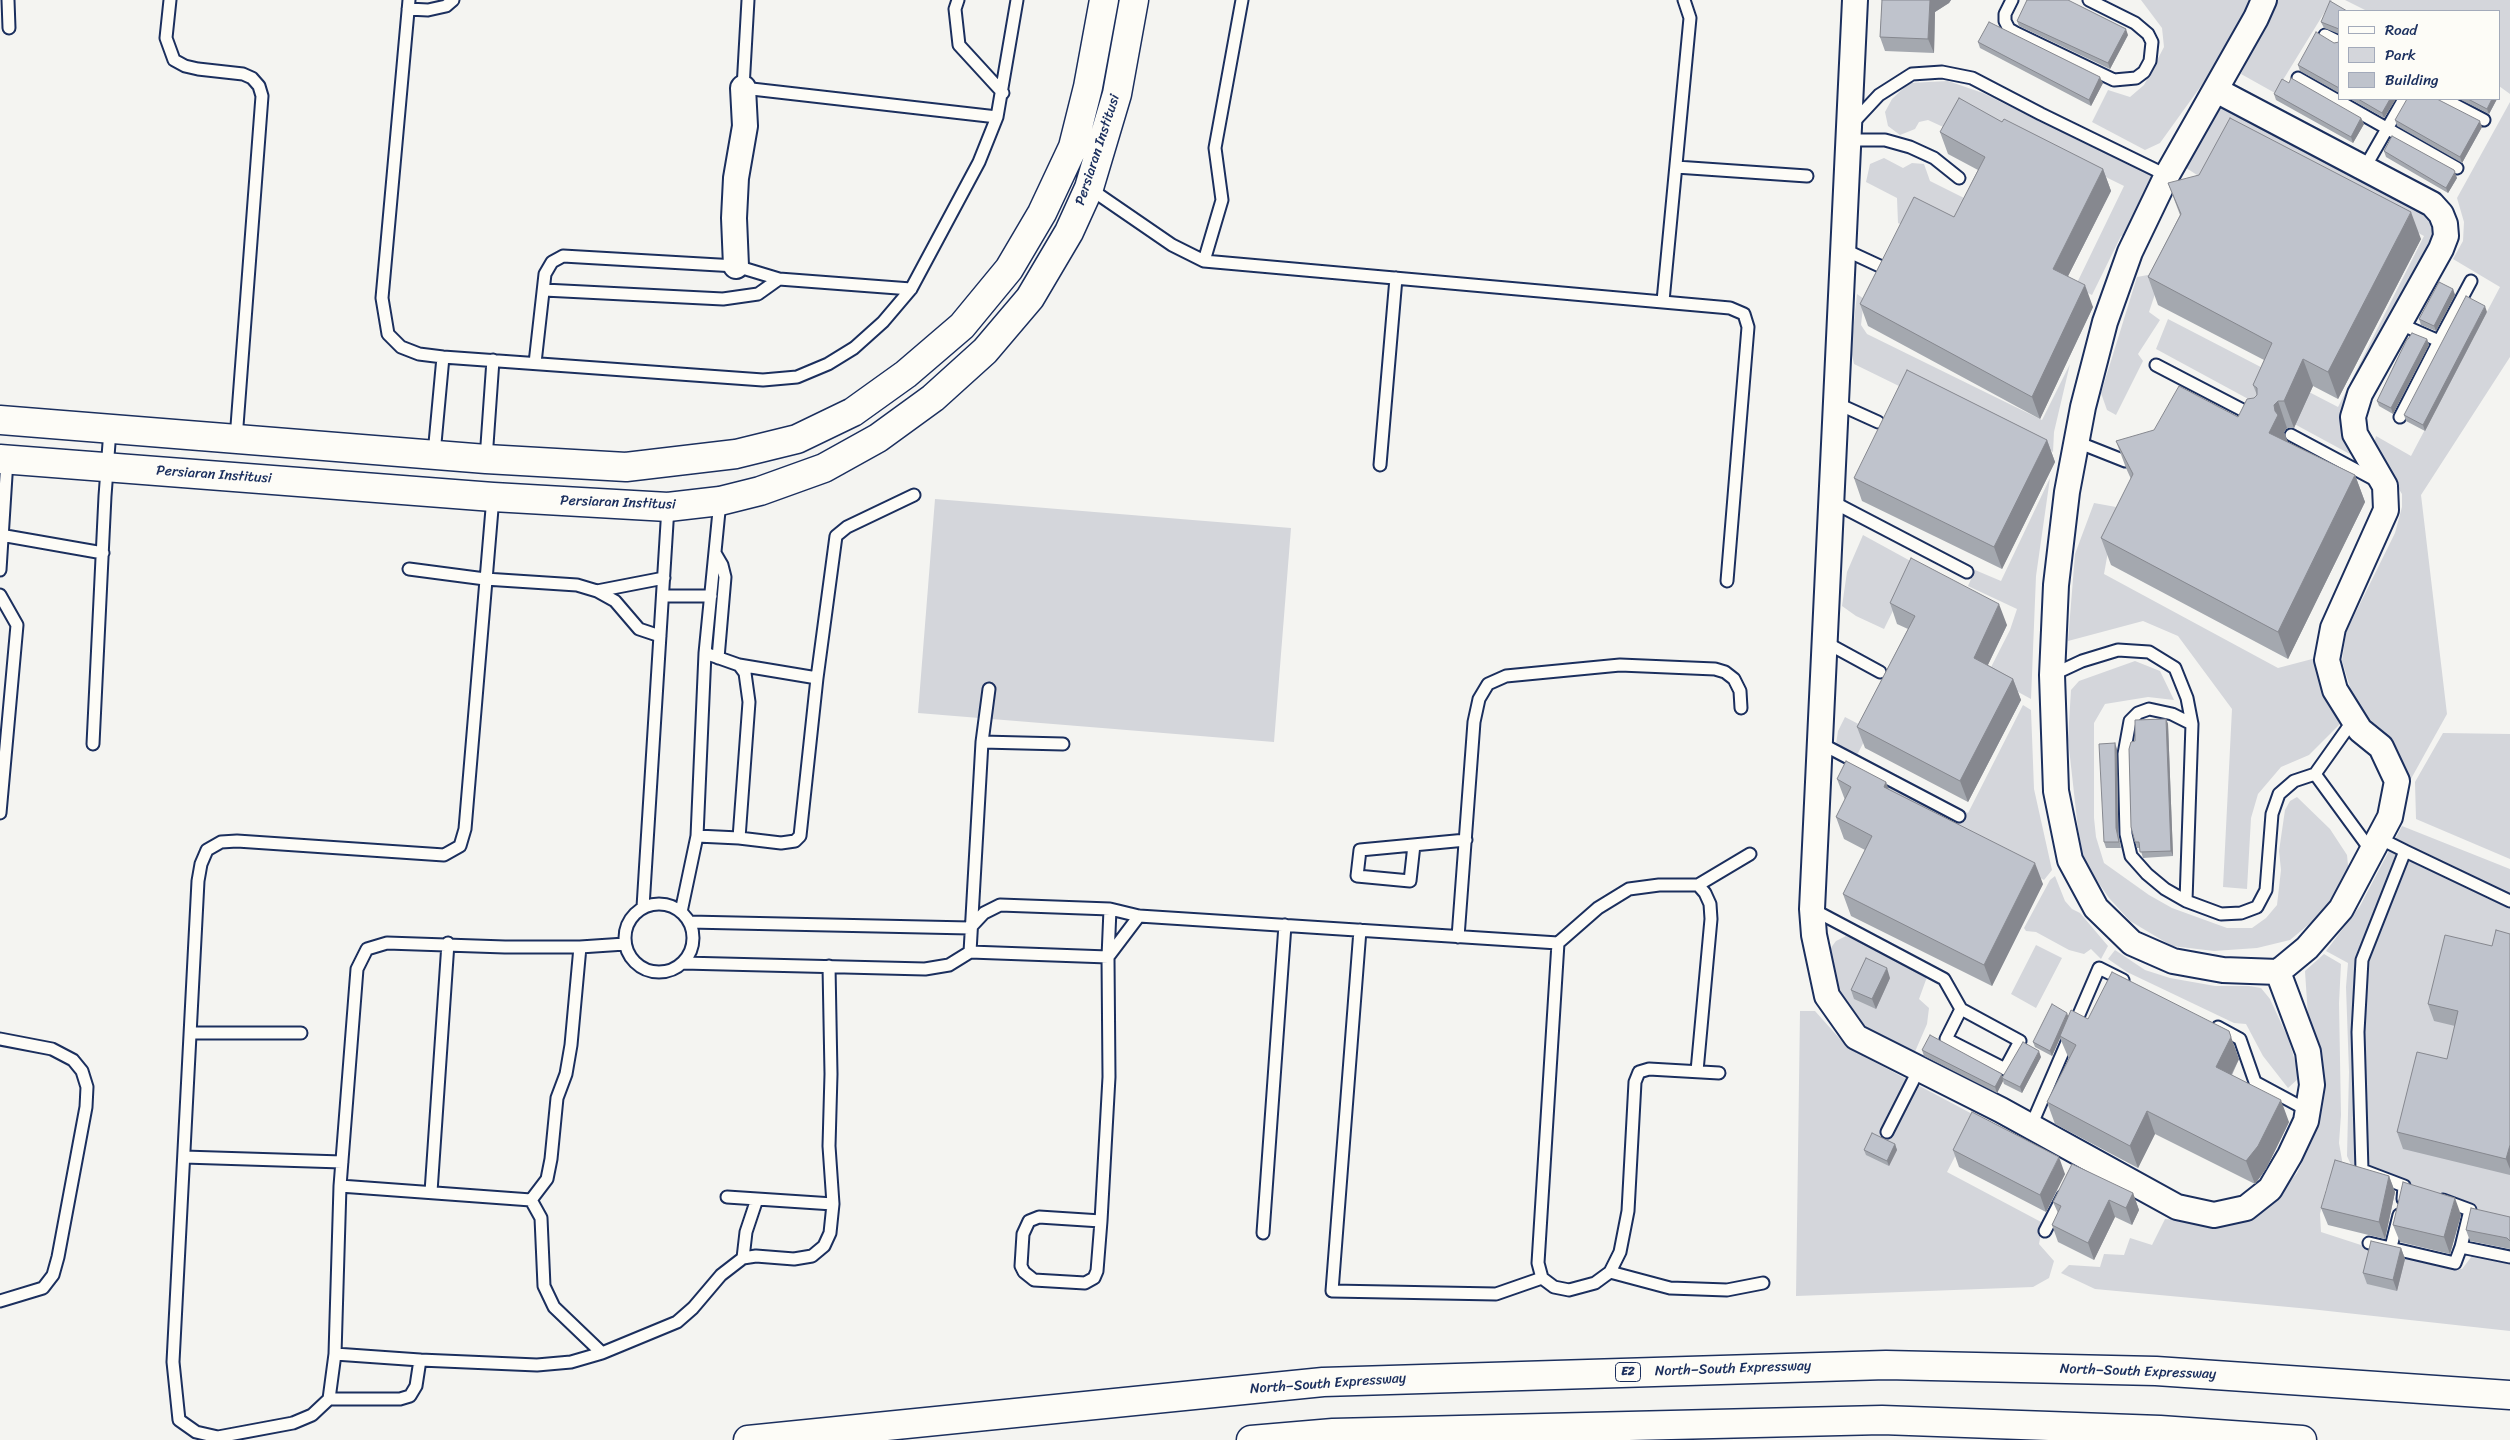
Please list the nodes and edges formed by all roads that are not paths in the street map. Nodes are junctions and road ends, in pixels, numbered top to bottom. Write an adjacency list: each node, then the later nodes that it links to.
1 (8, 0): 16 (lane)
2 (170, 0): 59 (lane)
3 (453, 0): 15 (lane)
4 (748, 0): 20 (lane)
5 (958, 0): 22 (lane)
6 (1018, 0): 22 (lane)
7 (1104, 0): 63 (main road, Persiaran Institusi)
8 (1134, 0): 35 (main road, Persiaran Institusi)
9 (1242, 0): 37 (lane)
10 (1684, 0): 29 (lane)
11 (1855, 0): 28 (street)
12 (2012, 0): 13 (lane)
13 (2089, 0)
14 (2264, 0): 21 (street)
15 (409, 5): 48 (lane)
16 (9, 28)
17 (2325, 35): 18 (lane)
18 (2338, 42)
19 (2298, 78): 27 (lane)
20 (742, 88): 25 (lane); 38 (street)
21 (2216, 90): 31 (street); 34 (street)
22 (1003, 94): 25 (lane)
23 (2403, 100): 27 (lane)
24 (2446, 100): 26 (lane)
25 (997, 118): 43 (lane)
26 (2484, 120)
27 (2388, 128): 30 (lane); 31 (lane)
28 (1848, 133): 33 (lane); 34 (lane); 36 (street)
29 (1676, 167): 32 (lane); 45 (lane)
30 (2457, 168)
31 (2364, 169): 46 (street)
32 (1807, 176)
33 (1959, 178)
34 (2171, 178): 60 (street)
35 (1090, 188): 37 (lane); 70 (main road, Persiaran Institusi)
36 (1843, 249): 39 (lane); 52 (street)
37 (1204, 262): 40 (lane)
38 (736, 266): 41 (lane); 44 (lane)
39 (1884, 268)
40 (1396, 278): 45 (lane); 65 (lane)
41 (779, 279): 43 (lane); 44 (lane)
42 (2471, 281): 47 (lane)
43 (911, 289): 50 (lane)
44 (544, 290): 50 (lane)
45 (1663, 301): 81 (lane)
46 (2398, 322): 47 (lane); 67 (street)
47 (2438, 341): 53 (lane)
48 (444, 357): 49 (lane); 61 (lane)
49 (494, 360): 50 (lane); 63 (lane)
50 (535, 363)
51 (2156, 365): 54 (lane)
52 (1836, 403): 56 (lane); 71 (street)
53 (2400, 418)
54 (2260, 419)
55 (0, 420): 57 (main road, Persiaran Institusi)
56 (1878, 422)
57 (110, 430): 59 (main road, Persiaran Institusi); 66 (lane)
58 (2291, 435): 67 (lane)
59 (236, 439): 61 (main road, Persiaran Institusi)
60 (2077, 442): 64 (lane); 92 (street)
61 (434, 454): 63 (main road, Persiaran Institusi)
62 (3, 459): 66 (main road, Persiaran Institusi); 73 (lane)
63 (486, 459)
64 (2125, 461)
65 (1380, 465)
66 (106, 466): 69 (main road, Persiaran Institusi); 74 (lane)
67 (2385, 486): 96 (street)
68 (914, 494): 93 (lane)
69 (493, 497): 72 (main road, Persiaran Institusi); 80 (lane)
70 (720, 500): 72 (main road, Persiaran Institusi); 75 (lane)
71 (1831, 500): 78 (lane); 87 (street)
72 (668, 507): 79 (lane)
73 (1, 536): 74 (lane); 77 (lane)
74 (103, 553): 100 (lane)
75 (715, 553): 85 (lane); 89 (lane)
76 (408, 569): 80 (lane)
77 (0, 570)
78 (1967, 572)
79 (664, 578): 82 (lane); 84 (lane)
80 (485, 579): 82 (lane); 137 (lane)
81 (1727, 581)
82 (597, 591): 86 (lane)
83 (0, 595): 103 (lane)
84 (662, 596): 85 (lane); 86 (lane)
85 (711, 596): 88 (lane)
86 (660, 636): 115 (lane)
87 (1825, 642): 91 (lane); 99 (street)
88 (705, 653): 89 (lane); 105 (lane)
89 (718, 658): 90 (lane)
90 (740, 664): 93 (lane); 106 (lane)
91 (1880, 672)
92 (2052, 675): 97 (lane); 133 (street)
93 (817, 678): 106 (lane)
94 (989, 688): 98 (lane)
95 (1742, 708): 107 (lane)
96 (2354, 719): 102 (lane); 109 (street)
97 (2192, 724): 113 (lane); 113 (lane)
98 (982, 742): 101 (lane); 122 (lane)
99 (1820, 743): 104 (lane); 116 (street)
100 (93, 744)
101 (1063, 744)
102 (2315, 774): 109 (lane); 113 (lane)
103 (0, 813)
104 (1959, 816)
105 (697, 836): 106 (lane); 118 (lane)
106 (738, 838)
107 (1466, 840): 108 (lane); 124 (lane)
108 (1414, 845): 108 (lane)
109 (2376, 845): 110 (lane); 133 (street)
110 (2405, 851): 114 (lane); 160 (lane)
111 (1750, 854): 112 (lane)
112 (1698, 885): 126 (lane); 141 (lane)
113 (2186, 901)
114 (2510, 902)
115 (643, 908): 118 (lane); 127 (lane)
116 (1812, 908): 135 (lane); 140 (street)
117 (1110, 909): 119 (lane); 122 (lane); 130 (lane)
118 (681, 912): 120 (lane)
119 (1139, 916): 121 (lane); 130 (lane)
120 (689, 922): 122 (lane); 131 (lane)
121 (1285, 925): 123 (lane); 158 (lane)
122 (970, 928): 129 (lane)
123 (1360, 930): 124 (lane); 165 (lane)
124 (1458, 937): 126 (lane)
125 (448, 943): 128 (lane); 147 (lane); 150 (lane)
126 (1558, 943): 165 (lane)
127 (624, 944): 128 (lane); 131 (lane)
128 (580, 947): 154 (lane)
129 (970, 952): 130 (lane); 132 (lane)
130 (1108, 957): 156 (lane)
131 (683, 963): 132 (lane)
132 (829, 966): 155 (lane)
133 (2278, 972): 143 (street)
134 (2135, 986): 144 (lane)
135 (1961, 1009): 135 (lane)
136 (2205, 1021): 143 (lane)
137 (191, 1033): 138 (lane); 146 (lane)
138 (301, 1034)
139 (0, 1039): 167 (lane)
140 (1919, 1069): 144 (street); 145 (lane)
141 (1696, 1071): 142 (lane); 164 (lane)
142 (1719, 1073)
143 (2307, 1110): 144 (street)
144 (2031, 1126)
145 (1887, 1132)
146 (184, 1157): 147 (lane); 172 (lane)
147 (342, 1162): 148 (lane)
148 (340, 1186): 150 (lane); 169 (lane)
149 (2067, 1188): 157 (lane)
150 (431, 1192): 154 (lane)
151 (2432, 1196): 161 (lane)
152 (727, 1197): 153 (lane)
153 (757, 1199): 155 (lane); 163 (lane)
154 (532, 1200): 168 (lane)
155 (833, 1204): 163 (lane)
156 (1101, 1221): 156 (lane)
157 (2045, 1231)
158 (1263, 1233)
159 (2369, 1242): 160 (lane)
160 (2391, 1247): 161 (lane)
161 (2461, 1247): 162 (lane)
162 (2510, 1257)
163 (743, 1258): 168 (lane)
164 (1610, 1272): 165 (lane); 166 (lane)
165 (1542, 1278)
166 (1763, 1283)
167 (0, 1302)
168 (602, 1353): 170 (lane)
169 (336, 1354): 170 (lane); 172 (lane)
170 (420, 1360): 172 (lane)
171 (2510, 1396): 173 (main road, North–South Expressway / E2)
172 (328, 1399)
173 (748, 1440)
174 (1251, 1440): 175 (main road)
175 (2302, 1440)

